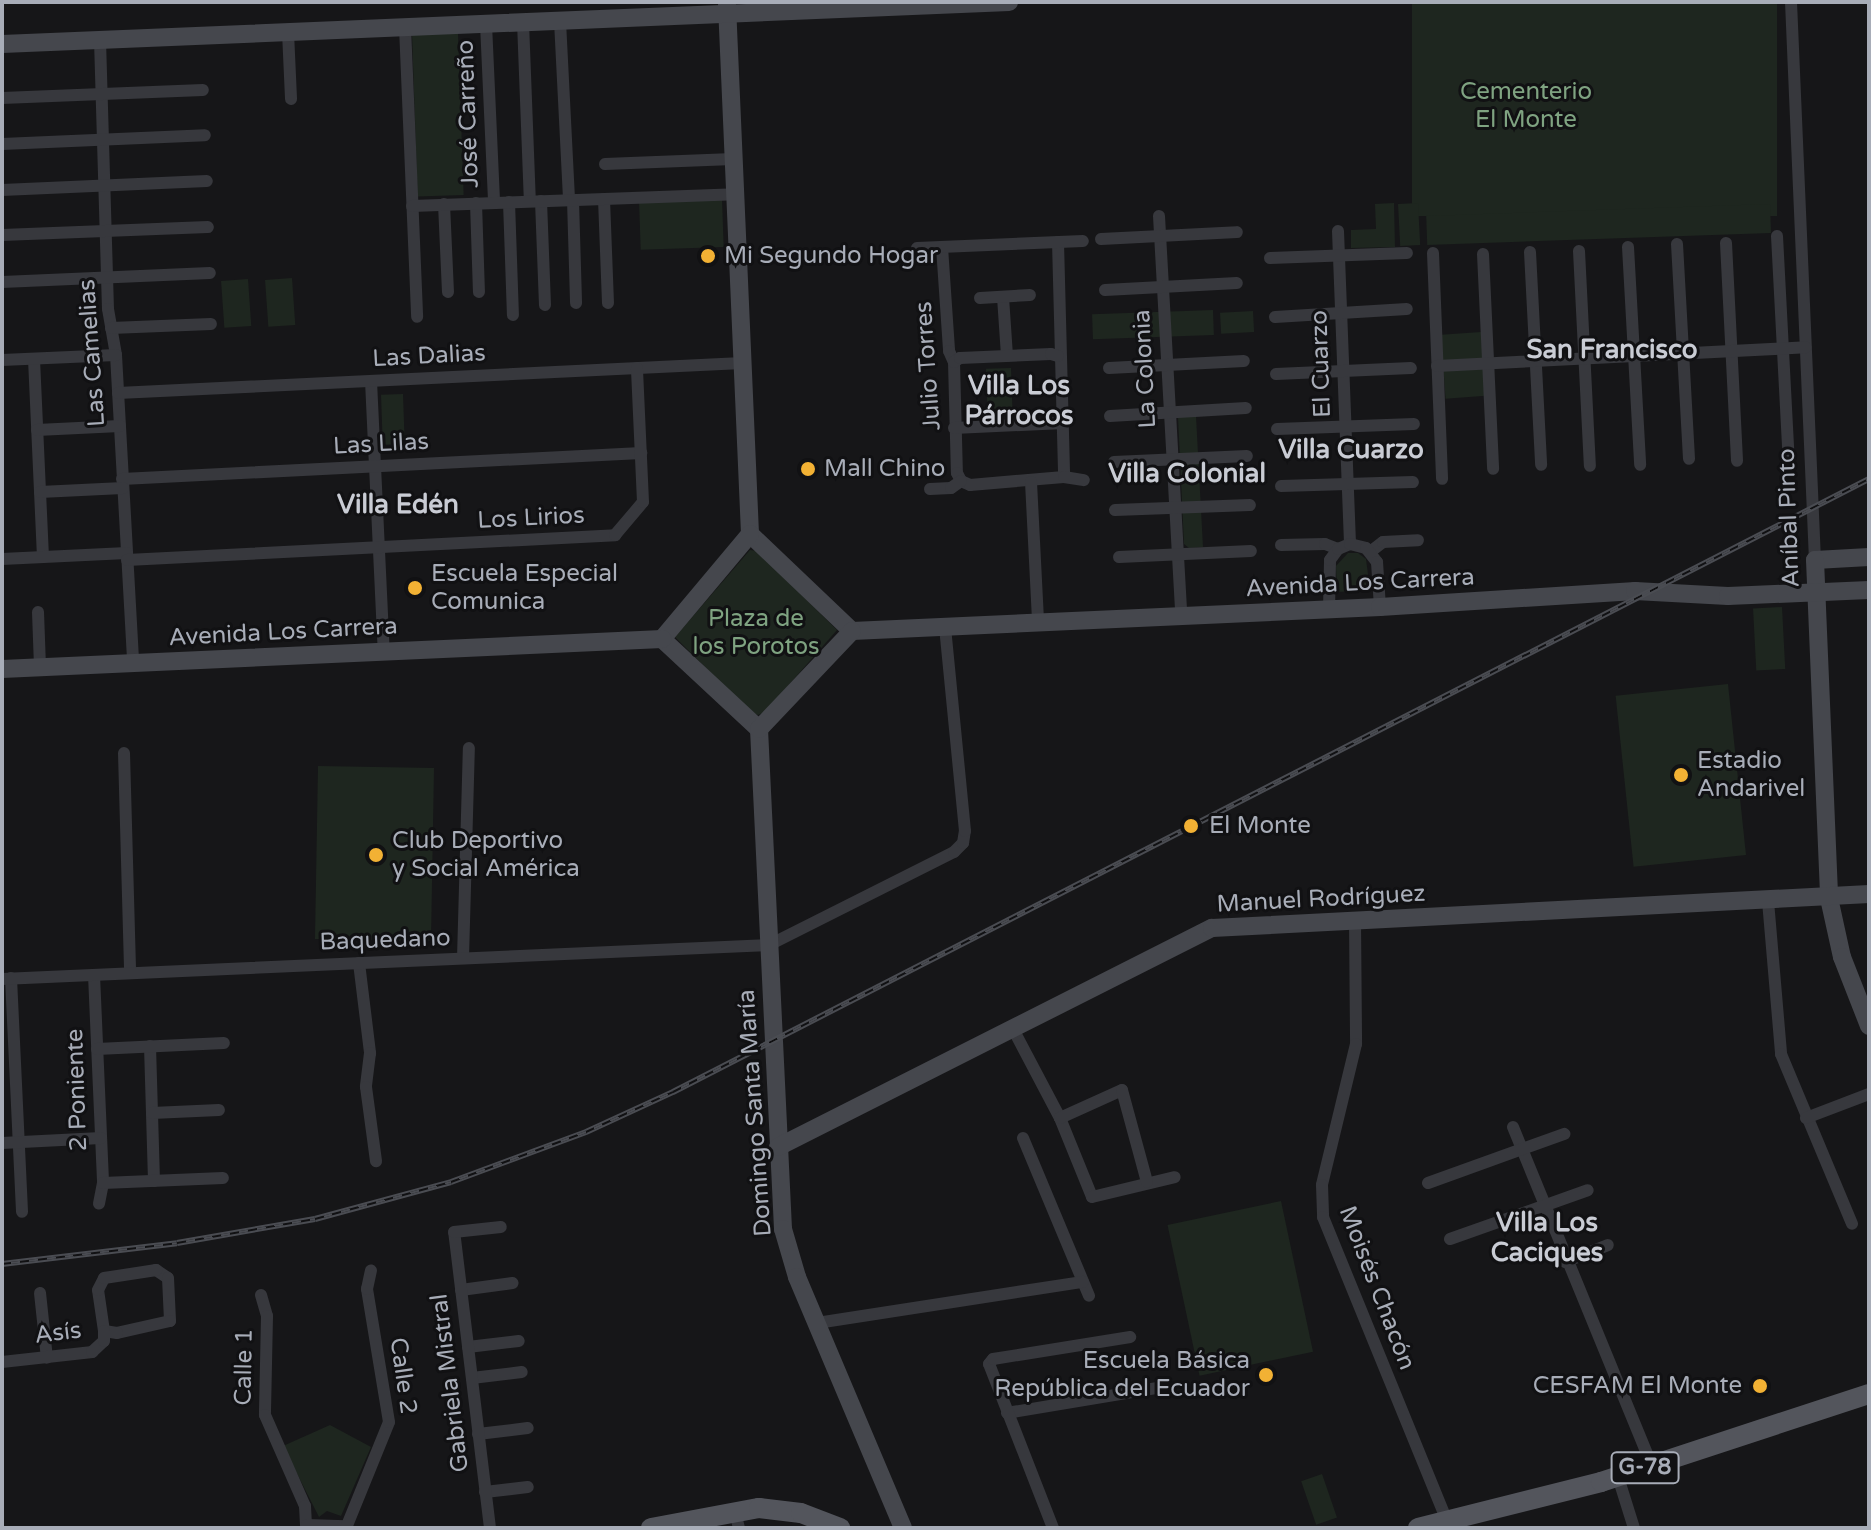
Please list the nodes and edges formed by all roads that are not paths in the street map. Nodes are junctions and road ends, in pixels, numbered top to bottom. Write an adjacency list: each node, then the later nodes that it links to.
1 (1009, 2): 3 (street)
2 (1791, 2): 76 (street, Aníbal Pinto)
3 (727, 8): 4 (street); 18 (street)
4 (560, 21): 5 (street); 25 (street)
5 (523, 22): 6 (street); 26 (street)
6 (486, 24): 7 (street); 29 (street, José Carreño)
7 (405, 27): 8 (street); 31 (street)
8 (288, 32): 9 (street); 14 (street)
9 (100, 40): 10 (street); 12 (street, Las Camelias)
10 (2, 44)
11 (203, 90): 12 (street)
12 (102, 94): 13 (street); 16 (street, Las Camelias)
13 (2, 98)
14 (291, 99)
15 (205, 135): 16 (street)
16 (103, 139): 17 (street); 21 (street, Las Camelias)
17 (2, 144)
18 (733, 159): 19 (street); 23 (street)
19 (605, 164)
20 (207, 181): 21 (street)
21 (104, 185): 22 (street); 34 (street, Las Camelias)
22 (2, 190)
23 (735, 194): 24 (street); 90 (street)
24 (604, 199): 25 (street); 67 (street)
25 (571, 200): 26 (street); 66 (street)
26 (536, 201): 27 (street); 68 (street)
27 (509, 202): 29 (street); 71 (street)
28 (476, 203): 29 (street); 30 (street); 62 (street)
29 (494, 203)
30 (444, 204): 31 (street); 61 (street)
31 (412, 206): 72 (street)
32 (1159, 216): 38 (street, La Colonia)
33 (208, 227): 34 (street)
34 (106, 231): 37 (street); 56 (street, Las Camelias)
35 (1338, 231): 53 (street, El Cuarzo)
36 (1237, 232): 38 (street)
37 (2, 235)
38 (1160, 236): 40 (street); 59 (street, La Colonia)
39 (1777, 236): 77 (street, Aníbal Pinto)
40 (1101, 239)
41 (1083, 241): 42 (street)
42 (1058, 242): 45 (street); 82 (street)
43 (1726, 243): 78 (street)
44 (1677, 244): 79 (street)
45 (942, 247): 47 (street); 89 (street, Julio Torres)
46 (1628, 247): 83 (street)
47 (917, 248)
48 (1579, 251): 85 (street)
49 (1530, 252): 88 (street)
50 (1407, 253): 53 (street)
51 (1433, 253): 93 (street)
52 (1483, 254): 91 (street)
53 (1339, 256): 54 (street); 70 (street, El Cuarzo)
54 (1270, 258)
55 (210, 273): 56 (street)
56 (107, 277): 57 (street); 75 (street, Las Camelias)
57 (2, 282)
58 (1237, 283): 59 (street)
59 (1162, 287): 60 (street); 92 (street, La Colonia)
60 (1105, 290)
61 (448, 292)
62 (479, 292)
63 (1030, 295): 64 (street)
64 (1003, 297): 65 (street); 81 (street)
65 (980, 298)
66 (576, 303)
67 (608, 303)
68 (545, 305)
69 (1407, 309): 70 (street)
70 (1341, 313): 73 (street); 97 (street, El Cuarzo)
71 (513, 315)
72 (417, 317)
73 (1275, 317)
74 (211, 324): 75 (street)
75 (111, 328): 80 (street, Las Camelias)
76 (1806, 347): 77 (street); 150 (street, Aníbal Pinto)
77 (1783, 348): 78 (street); 119 (street, Aníbal Pinto)
78 (1731, 351): 79 (street); 115 (street)
79 (1683, 353): 83 (street); 114 (street)
80 (116, 355): 84 (street); 100 (street, Las Camelias)
81 (1007, 356): 82 (street); 89 (street)
82 (1058, 356): 104 (street)
83 (1634, 356): 85 (street); 118 (street)
84 (34, 359): 86 (street); 110 (street)
85 (1585, 359): 88 (street); 121 (street)
86 (2, 360)
87 (1244, 361): 92 (street)
88 (1536, 361): 91 (street); 117 (street)
89 (954, 362): 108 (street, Julio Torres)
90 (742, 363): 94 (street, Las Dalias); 137 (street)
91 (1488, 364): 93 (street); 122 (street)
92 (1167, 365): 95 (street); 102 (street, La Colonia)
93 (1437, 366): 124 (street)
94 (637, 368): 99 (street, Las Dalias); 111 (street, Los Lirios)
95 (1109, 368)
96 (1411, 368): 97 (street)
97 (1343, 371): 98 (street); 107 (street, El Cuarzo)
98 (1276, 374)
99 (371, 381): 100 (street, Las Dalias); 120 (street)
100 (118, 393): 106 (street, Las Camelias)
101 (1246, 408): 102 (street)
102 (1169, 412): 103 (street); 113 (street, La Colonia)
103 (1110, 416)
104 (1064, 423): 108 (street); 123 (street)
105 (1414, 424): 107 (street)
106 (120, 426): 110 (street); 129 (street, Las Camelias)
107 (1346, 427): 109 (street); 130 (street, El Cuarzo)
108 (954, 428): 126 (street, Julio Torres)
109 (1277, 429)
110 (37, 430): 133 (street)
111 (641, 453): 120 (street, Las Lilas); 140 (street, Los Lirios)
112 (1247, 456): 113 (street)
113 (1172, 459): 116 (street); 135 (street, La Colonia)
114 (1689, 459)
115 (1737, 461)
116 (1114, 462)
117 (1541, 465)
118 (1640, 465)
119 (1789, 465)
120 (375, 466): 129 (street, Las Lilas); 140 (street)
121 (1590, 466)
122 (1493, 469)
123 (1064, 477): 125 (street); 127 (street)
124 (1442, 479)
125 (1084, 480)
126 (961, 481): 127 (street); 132 (street)
127 (1031, 482): 157 (street)
128 (1413, 482): 130 (street)
129 (123, 484): 133 (street, Las Lilas); 145 (street, Las Camelias)
130 (1348, 484): 131 (street); 141 (street, El Cuarzo)
131 (1281, 486)
132 (930, 489)
133 (40, 492): 146 (street)
134 (1250, 505): 135 (street)
135 (1175, 508): 136 (street); 144 (street, La Colonia)
136 (1115, 510)
137 (750, 534): 159 (street); 160 (street)
138 (1418, 540): 143 (street)
139 (1281, 545): 141 (street)
140 (379, 547): 145 (street, Los Lirios); 161 (street)
141 (1344, 547): 143 (street); 154 (street, El Cuarzo)
142 (1251, 551): 144 (street)
143 (1370, 552): 153 (street)
144 (1177, 554): 147 (street); 156 (street, La Colonia)
145 (127, 556): 146 (street, Los Lirios); 162 (street, Las Camelias)
146 (43, 557): 149 (street, Los Lirios)
147 (1119, 557)
148 (1869, 557): 150 (street)
149 (2, 559)
150 (1815, 560): 152 (street, Aníbal Pinto)
151 (1869, 590): 152 (street, Avenida Los Carrera)
152 (1816, 592): 153 (street, Avenida Los Carrera); 169 (street, Aníbal Pinto)
153 (1380, 607): 154 (street, Avenida Los Carrera)
154 (1329, 609): 156 (street, Avenida Los Carrera)
155 (38, 612): 163 (street)
156 (1181, 615): 157 (street, Avenida Los Carrera)
157 (1038, 622): 158 (street, Avenida Los Carrera)
158 (945, 627): 159 (street, Avenida Los Carrera); 172 (street)
159 (852, 631): 165 (street)
160 (662, 639): 161 (street, Avenida Los Carrera); 165 (street)
161 (384, 652): 162 (street, Avenida Los Carrera)
162 (133, 663): 163 (street, Avenida Los Carrera)
163 (40, 667): 164 (street, Avenida Los Carrera)
164 (2, 669)
165 (759, 729): 172 (street, Domingo Santa María)
166 (469, 748): 173 (street)
167 (124, 753): 175 (street)
168 (1869, 894): 169 (street, Manuel Rodríguez)
169 (1829, 898): 170 (street, Manuel Rodríguez); 178 (street, Aníbal Pinto)
170 (1768, 901): 171 (street, Manuel Rodríguez); 187 (street)
171 (1355, 920): 179 (street, Manuel Rodríguez); 238 (street, Moisés Chacón)
172 (769, 945): 173 (street, Baquedano); 194 (street, Domingo Santa María)
173 (463, 958): 174 (street, Baquedano)
174 (359, 963): 175 (street, Baquedano); 196 (street)
175 (130, 973): 176 (street, Baquedano)
176 (94, 975): 177 (street, Baquedano); 182 (street, 2 Poniente)
177 (6, 978): 192 (street)
178 (1869, 1026)
179 (1012, 1027): 186 (street); 194 (street, Manuel Rodríguez)
180 (224, 1043): 181 (street)
181 (150, 1046): 182 (street); 185 (street)
182 (97, 1049): 190 (street, 2 Poniente)
183 (1869, 1094): 187 (street)
184 (219, 1110): 185 (street)
185 (152, 1113): 199 (street)
186 (1060, 1118): 200 (street); 200 (street)
187 (1806, 1118): 207 (street)
188 (1513, 1127): 195 (street)
189 (1564, 1134): 195 (street)
190 (101, 1138): 192 (street); 201 (street, 2 Poniente)
191 (1023, 1138): 213 (street)
192 (18, 1142): 193 (street); 206 (street)
193 (2, 1143)
194 (778, 1147): 219 (street, Domingo Santa María)
195 (1521, 1149): 202 (street); 205 (street)
196 (376, 1161)
197 (1175, 1177): 200 (street)
198 (223, 1178): 199 (street)
199 (154, 1181): 201 (street)
200 (1147, 1182)
201 (103, 1183): 204 (street, 2 Poniente)
202 (1428, 1183)
203 (1588, 1190): 205 (street)
204 (99, 1204)
205 (1543, 1206): 209 (street); 211 (street)
206 (22, 1212)
207 (1852, 1224)
208 (501, 1227): 215 (street, Gabriela Mistral)
209 (1450, 1239)
210 (1608, 1245): 211 (street)
211 (1565, 1262): 233 (street)
212 (371, 1270): 241 (street, Calle 2)
213 (1083, 1282): 218 (street); 219 (street)
214 (513, 1283): 215 (street)
215 (461, 1290): 223 (street, Gabriela Mistral)
216 (40, 1293): 224 (street)
217 (261, 1295): 240 (street, Calle 1)
218 (1089, 1296)
219 (817, 1323): 239 (street, Domingo Santa María)
220 (104, 1331): 220 (street); 224 (street, Asís)
221 (1130, 1337): 230 (street)
222 (519, 1341): 223 (street)
223 (468, 1347): 227 (street, Gabriela Mistral)
224 (47, 1358): 225 (street, Asís)
225 (2, 1362)
226 (522, 1372): 227 (street)
227 (472, 1378): 232 (street, Gabriela Mistral)
228 (1156, 1388): 230 (street)
229 (1869, 1394): 233 (main road, G-78)
230 (1007, 1413): 245 (street)
231 (528, 1428): 232 (street)
232 (478, 1434): 236 (street, Gabriela Mistral)
233 (1652, 1466): 234 (main road, G-78)
234 (1618, 1477): 238 (main road, G-78); 247 (street)
235 (528, 1487): 236 (street)
236 (485, 1492): 242 (street, Gabriela Mistral)
237 (737, 1519): 243 (main road); 244 (main road)
238 (1447, 1521): 246 (main road, G-78)
239 (900, 1525)
240 (306, 1526): 241 (street)
241 (346, 1527)
242 (490, 1528)
243 (651, 1528)
244 (840, 1528)
245 (1053, 1528)
246 (1418, 1528)
247 (1634, 1528)

